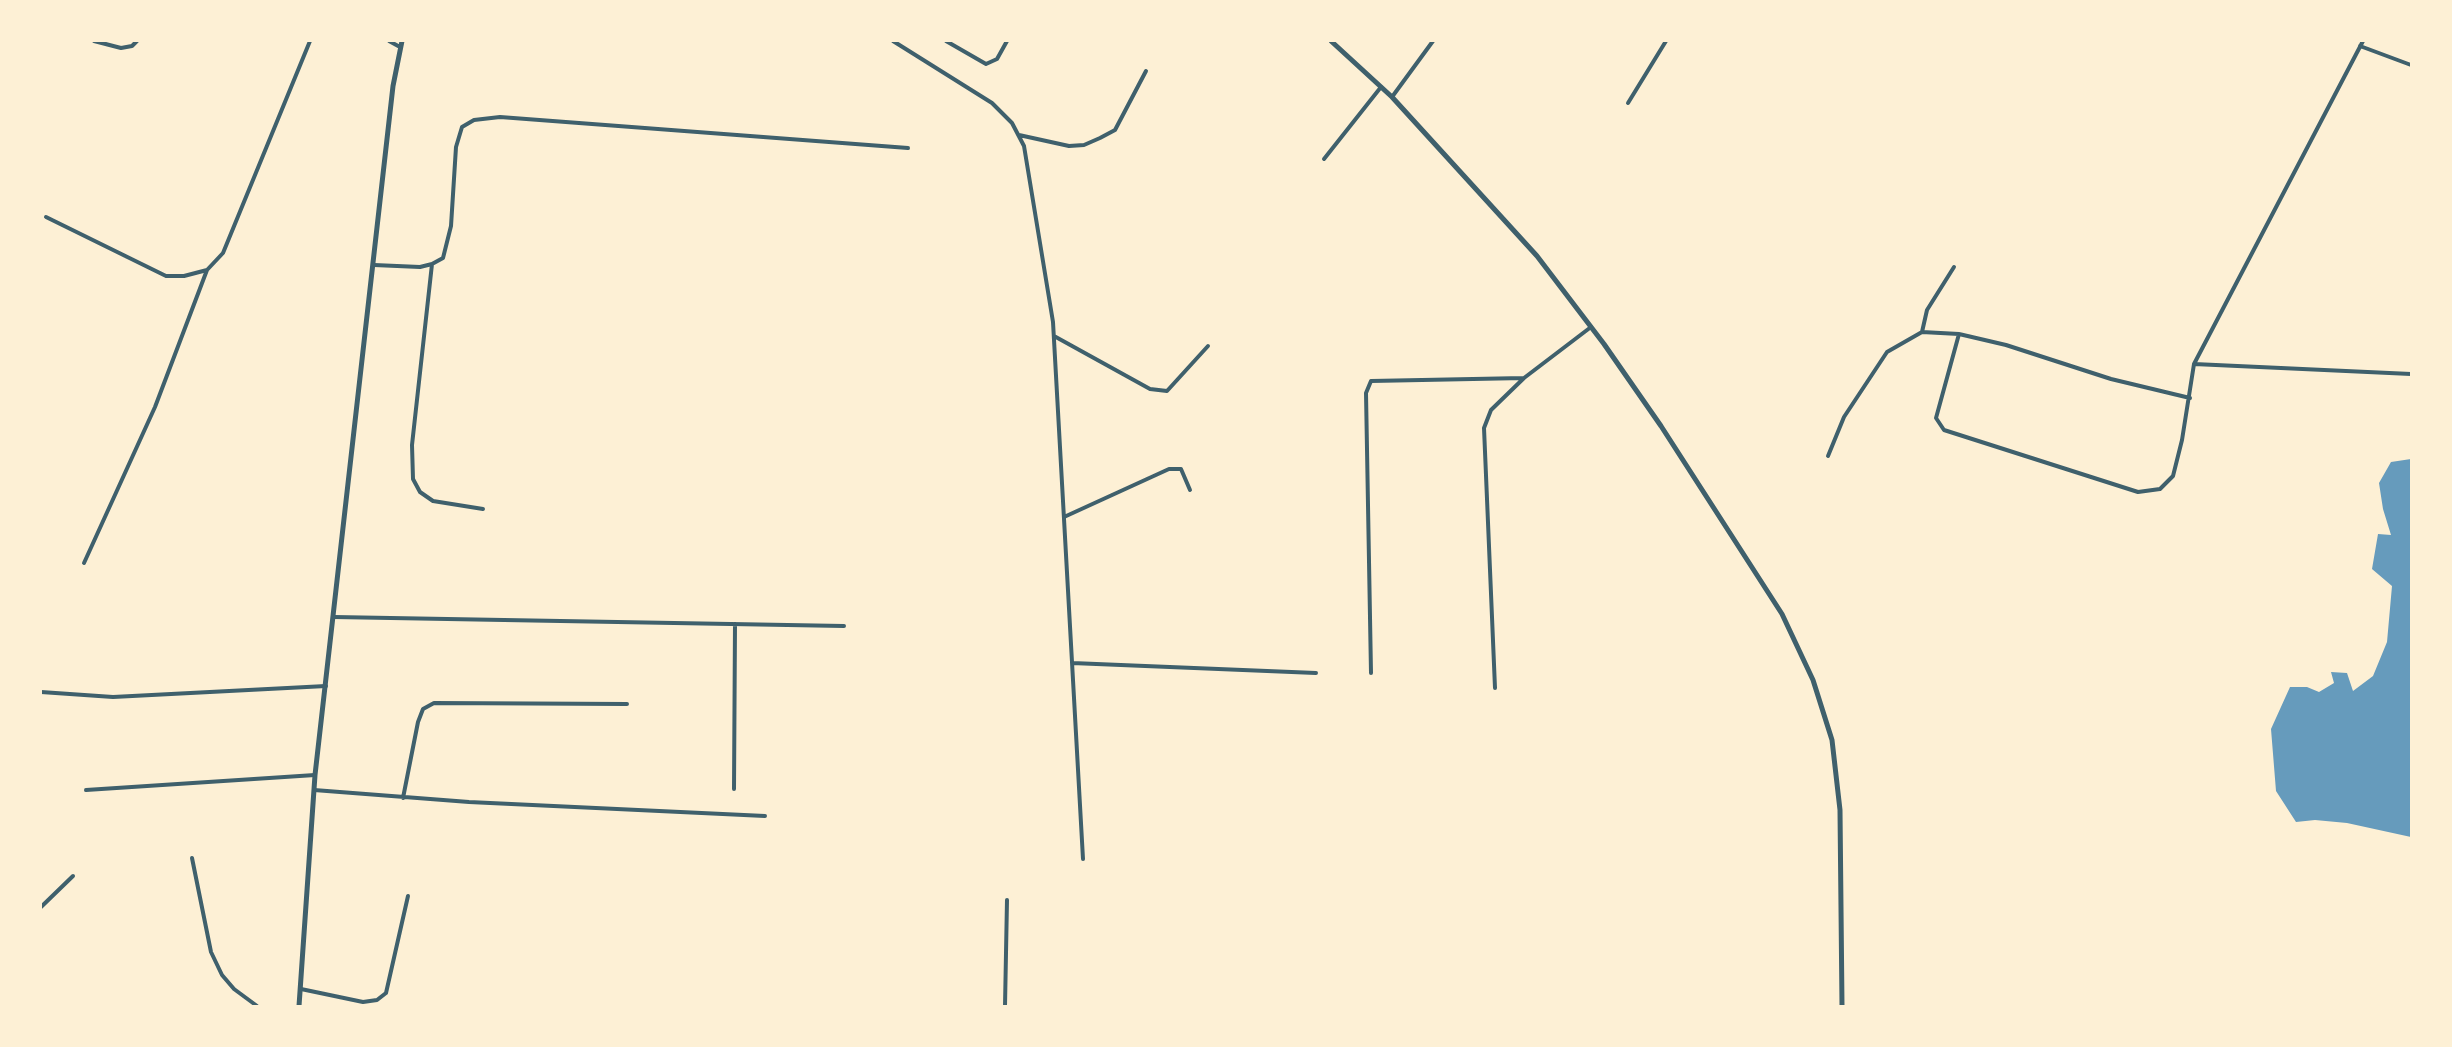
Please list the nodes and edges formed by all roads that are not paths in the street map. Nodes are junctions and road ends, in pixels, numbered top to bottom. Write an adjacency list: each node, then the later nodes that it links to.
1 (94, 41): 2 (lane)
2 (137, 41)
3 (310, 41): 26 (lane)
4 (389, 41): 12 (lane)
5 (893, 41): 19 (lane)
6 (946, 41): 7 (lane)
7 (1007, 41)
8 (1331, 41): 16 (street)
9 (1433, 41): 17 (lane)
10 (1666, 41): 18 (lane)
11 (2363, 41): 13 (lane)
12 (401, 44): 23 (street)
13 (2360, 46): 14 (lane); 32 (lane)
14 (2411, 65)
15 (1146, 71): 19 (lane)
16 (1381, 87): 17 (street); 21 (lane)
17 (1392, 97): 27 (street)
18 (1628, 103)
19 (1019, 136): 30 (lane)
20 (908, 148): 24 (lane)
21 (1324, 159)
22 (46, 217): 26 (lane)
23 (374, 264): 24 (lane); 41 (street)
24 (432, 264): 38 (lane)
25 (1954, 267): 28 (lane)
26 (207, 270): 40 (lane)
27 (1591, 327): 34 (lane); 69 (street)
28 (1922, 332): 29 (lane); 36 (lane)
29 (1959, 334): 35 (lane); 35 (lane)
30 (1054, 336): 31 (lane); 39 (lane)
31 (1208, 346)
32 (2194, 364): 33 (lane); 35 (lane)
33 (2411, 374)
34 (1524, 378): 45 (lane); 48 (lane)
35 (2190, 398)
36 (1828, 456)
37 (1190, 490): 39 (lane)
38 (483, 509)
39 (1064, 517): 44 (lane)
40 (84, 563)
41 (334, 617): 42 (lane); 47 (street)
42 (734, 624): 43 (lane); 52 (lane)
43 (844, 626)
44 (1072, 663): 46 (lane); 58 (lane)
45 (1371, 672)
46 (1316, 673)
47 (326, 686): 49 (lane); 51 (street)
48 (1496, 688)
49 (41, 692)
50 (627, 704): 55 (lane)
51 (315, 775): 53 (lane); 54 (street)
52 (734, 789)
53 (86, 790)
54 (314, 790): 55 (lane); 63 (street)
55 (403, 798): 56 (lane)
56 (765, 816)
57 (192, 858): 65 (lane)
58 (1083, 859)
59 (73, 876): 62 (lane)
60 (408, 896): 64 (lane)
61 (1007, 900): 68 (lane)
62 (41, 907)
63 (301, 989): 64 (lane); 66 (street)
64 (377, 1000): 67 (lane)
65 (257, 1006)
66 (300, 1006)
67 (379, 1006)
68 (1005, 1006)
69 (1842, 1006)

